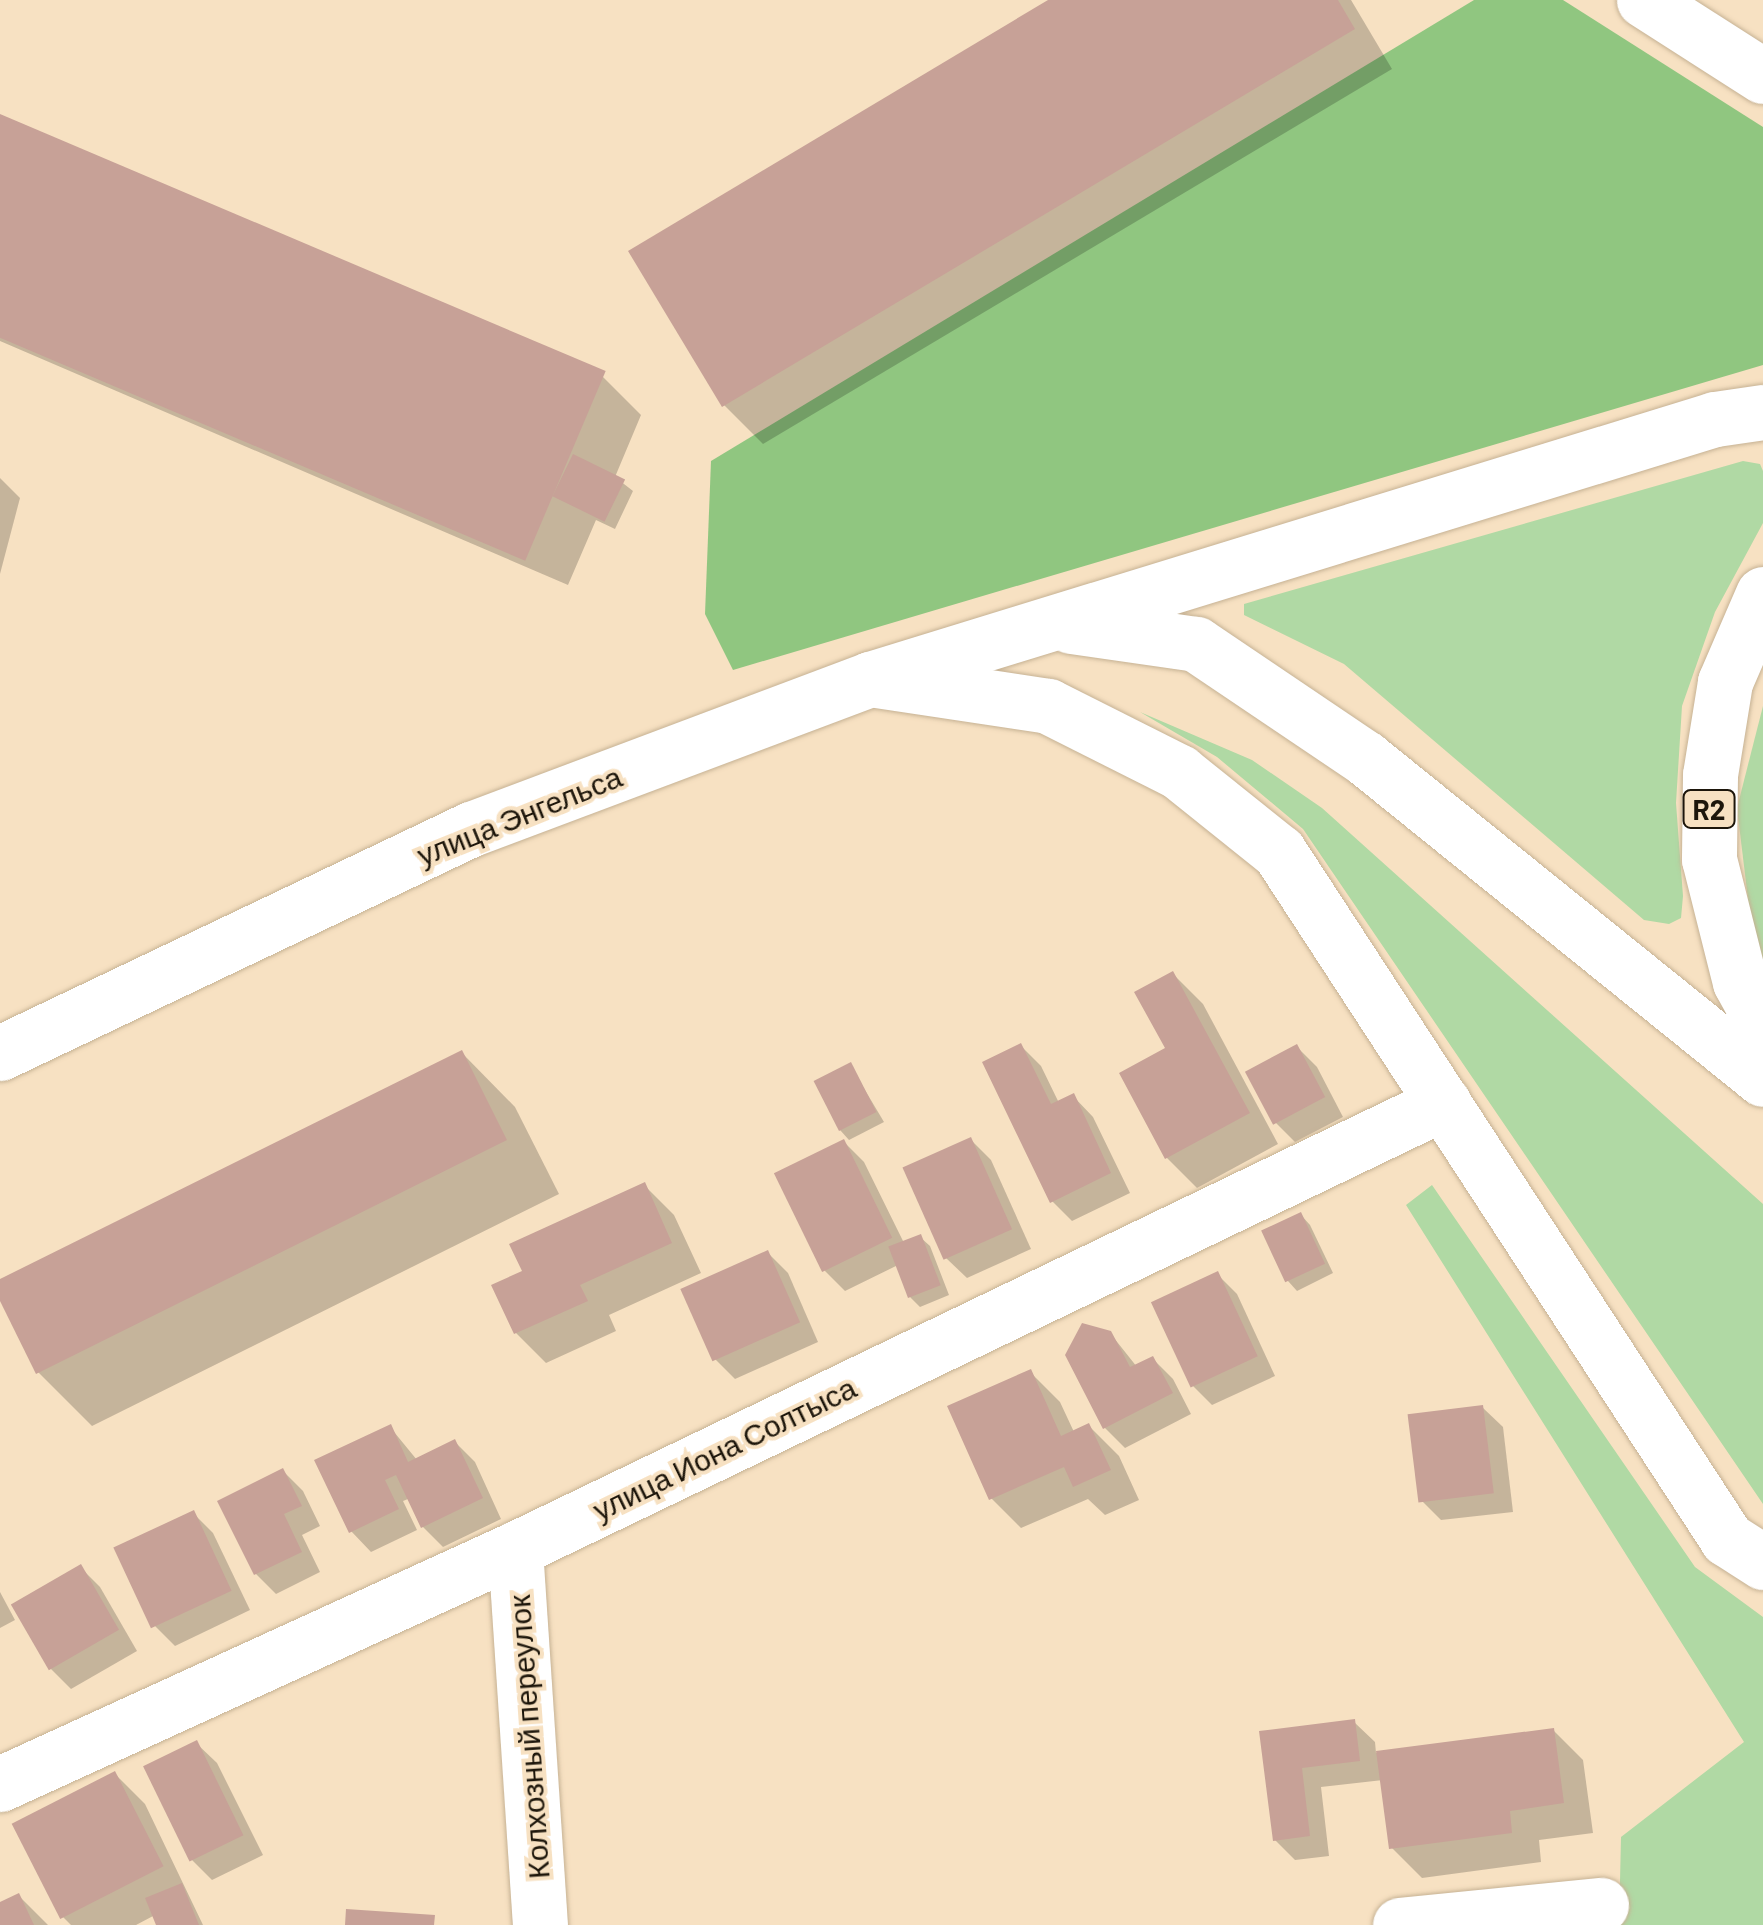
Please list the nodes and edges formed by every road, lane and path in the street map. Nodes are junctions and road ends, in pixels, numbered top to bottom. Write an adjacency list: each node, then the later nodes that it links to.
1 (1644, 0): 2 (street)
2 (1763, 76)
3 (1763, 412): 5 (street, улица Энгельса)
4 (1763, 594): 7 (street, R2)
5 (1058, 624): 6 (street, улица Энгельса); 9 (street)
6 (870, 679): 8 (street, улица Энгельса); 10 (street)
7 (1763, 1024)
8 (0, 1053)
9 (1763, 1080)
10 (1444, 1103): 11 (street, улица Иона Солтыса); 12 (street)
11 (516, 1549): 13 (street, улица Иона Солтыса); 15 (street, Колхозный переулок)
12 (1763, 1562)
13 (0, 1784)
14 (1601, 1905): 16 (street)
15 (540, 1925)
16 (1400, 1925)

